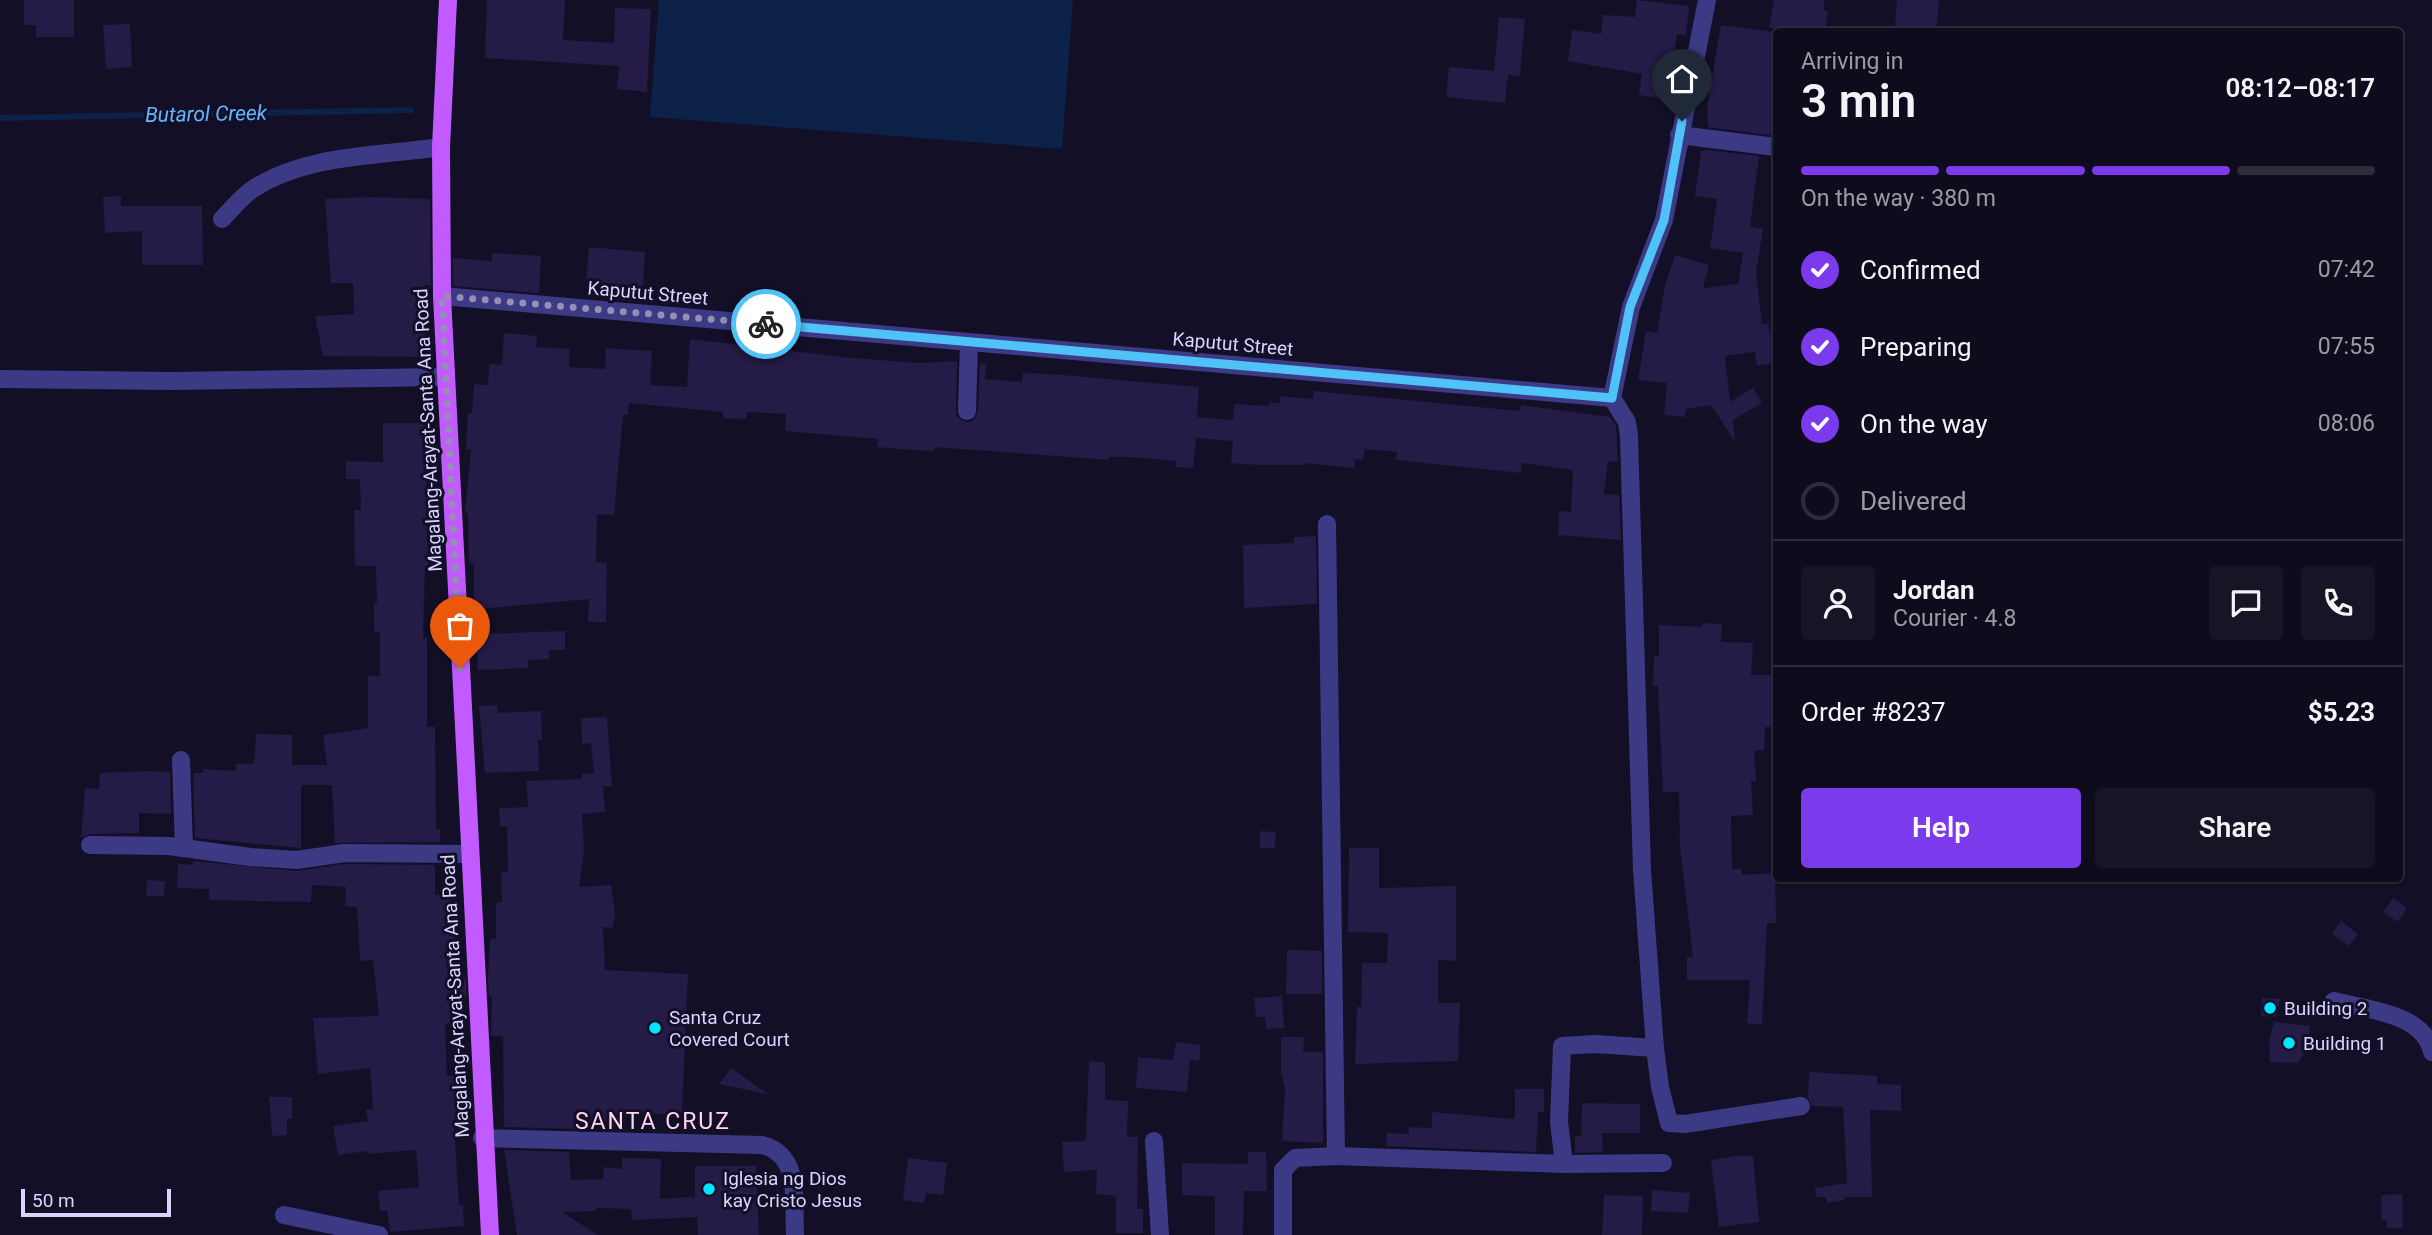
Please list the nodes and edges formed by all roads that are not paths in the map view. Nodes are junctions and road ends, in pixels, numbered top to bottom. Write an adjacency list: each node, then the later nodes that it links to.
1 (448, 0): 4 (main road, Magalang-Arayat-Santa Ana Road)
2 (1707, 0): 3 (street)
3 (1679, 135): 5 (street); 11 (street)
4 (441, 146): 6 (street); 7 (main road, Magalang-Arayat-Santa Ana Road)
5 (1773, 147)
6 (222, 219)
7 (442, 296): 8 (street, Kaputut Street); 9 (main road, Magalang-Arayat-Santa Ana Road)
8 (970, 342): 11 (street, Kaputut Street); 12 (street)
9 (446, 377): 10 (street); 17 (main road, Magalang-Arayat-Santa Ana Road)
10 (0, 379)
11 (1612, 398): 19 (street)
12 (967, 411)
13 (1328, 524): 24 (street)
14 (181, 760): 16 (street)
15 (90, 845): 16 (street)
16 (184, 848): 17 (street)
17 (469, 854): 22 (main road, Magalang-Arayat-Santa Ana Road)
18 (2334, 1001): 20 (street)
19 (1655, 1048): 21 (street); 26 (street)
20 (2432, 1052)
21 (1801, 1106)
22 (482, 1138): 29 (main road, Magalang-Arayat-Santa Ana Road); 30 (street)
23 (1154, 1141): 31 (street)
24 (1336, 1156): 26 (street); 32 (street)
25 (1664, 1163): 26 (street)
26 (1564, 1164)
27 (284, 1215): 28 (street)
28 (379, 1235)
29 (490, 1235)
30 (795, 1235)
31 (1160, 1235)
32 (1283, 1235)

